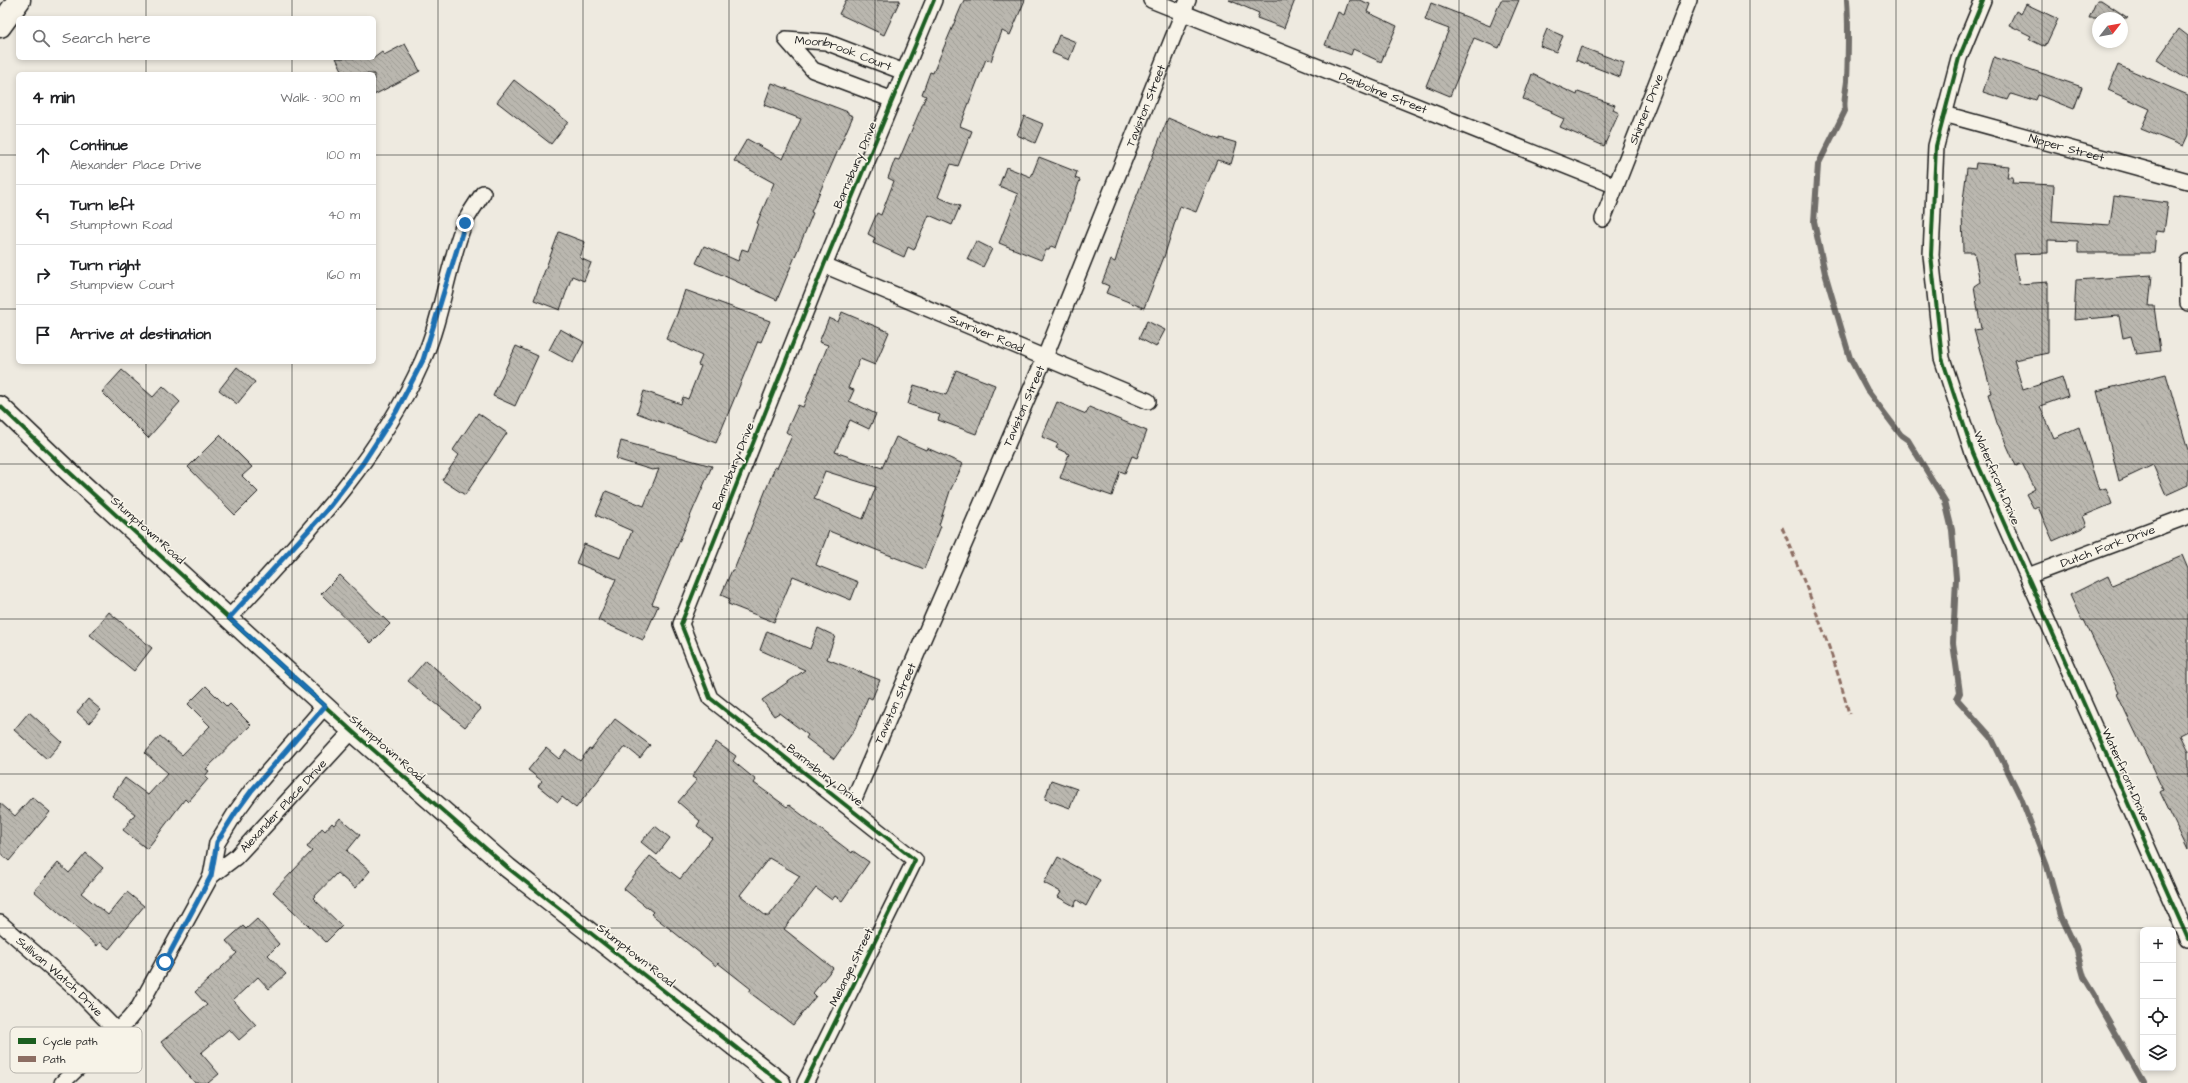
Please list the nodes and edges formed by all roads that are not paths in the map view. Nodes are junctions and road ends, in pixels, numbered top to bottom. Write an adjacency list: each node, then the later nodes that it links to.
1 (19, 0): 7 (main road)
2 (934, 0): 8 (street, Barnsbury Drive)
3 (1151, 0): 6 (street, Denbolme Street)
4 (1689, 0): 12 (street, Shinner Drive)
5 (1983, 0): 10 (street, Waterfront Drive)
6 (1186, 6): 12 (street, Denbolme Street); 18 (street, Taviston Street)
7 (0, 26)
8 (904, 72): 9 (street, Barnsbury Drive); 9 (street, Moonbrook Court)
9 (893, 100): 16 (street, Barnsbury Drive)
10 (1944, 114): 11 (street, Nipper Street); 22 (street, Waterfront Drive)
11 (2188, 181)
12 (1616, 186): 14 (street, Shinner Drive)
13 (483, 193): 23 (street)
14 (1603, 219)
15 (2188, 262): 17 (street)
16 (824, 265): 18 (street, Sunriver Road); 26 (street, Barnsbury Drive)
17 (2188, 303)
18 (1044, 357): 19 (street, Sunriver Road); 26 (street, Taviston Street)
19 (1148, 401)
20 (0, 406): 23 (street, Stumptown Road)
21 (2188, 516): 22 (street, Dutch Fork Drive)
22 (2028, 576): 30 (street, Waterfront Drive)
23 (229, 618): 24 (street, Stumptown Road)
24 (325, 706): 25 (street, Stumptown Road); 28 (street, Alexander Place Drive)
25 (352, 731): 28 (street, Alexander Place Drive); 35 (street, Stumptown Road)
26 (850, 808): 27 (street, Barnsbury Drive)
27 (915, 860): 36 (street, Melange Street)
28 (211, 876): 32 (street, Alexander Place Drive)
29 (1, 926): 31 (street, Sullivan Watch Drive)
30 (2188, 939)
31 (113, 1027)
32 (120, 1027)
33 (73, 1073): 34 (street, Alexander Place Drive)
34 (62, 1083)
35 (781, 1083)
36 (805, 1083)

